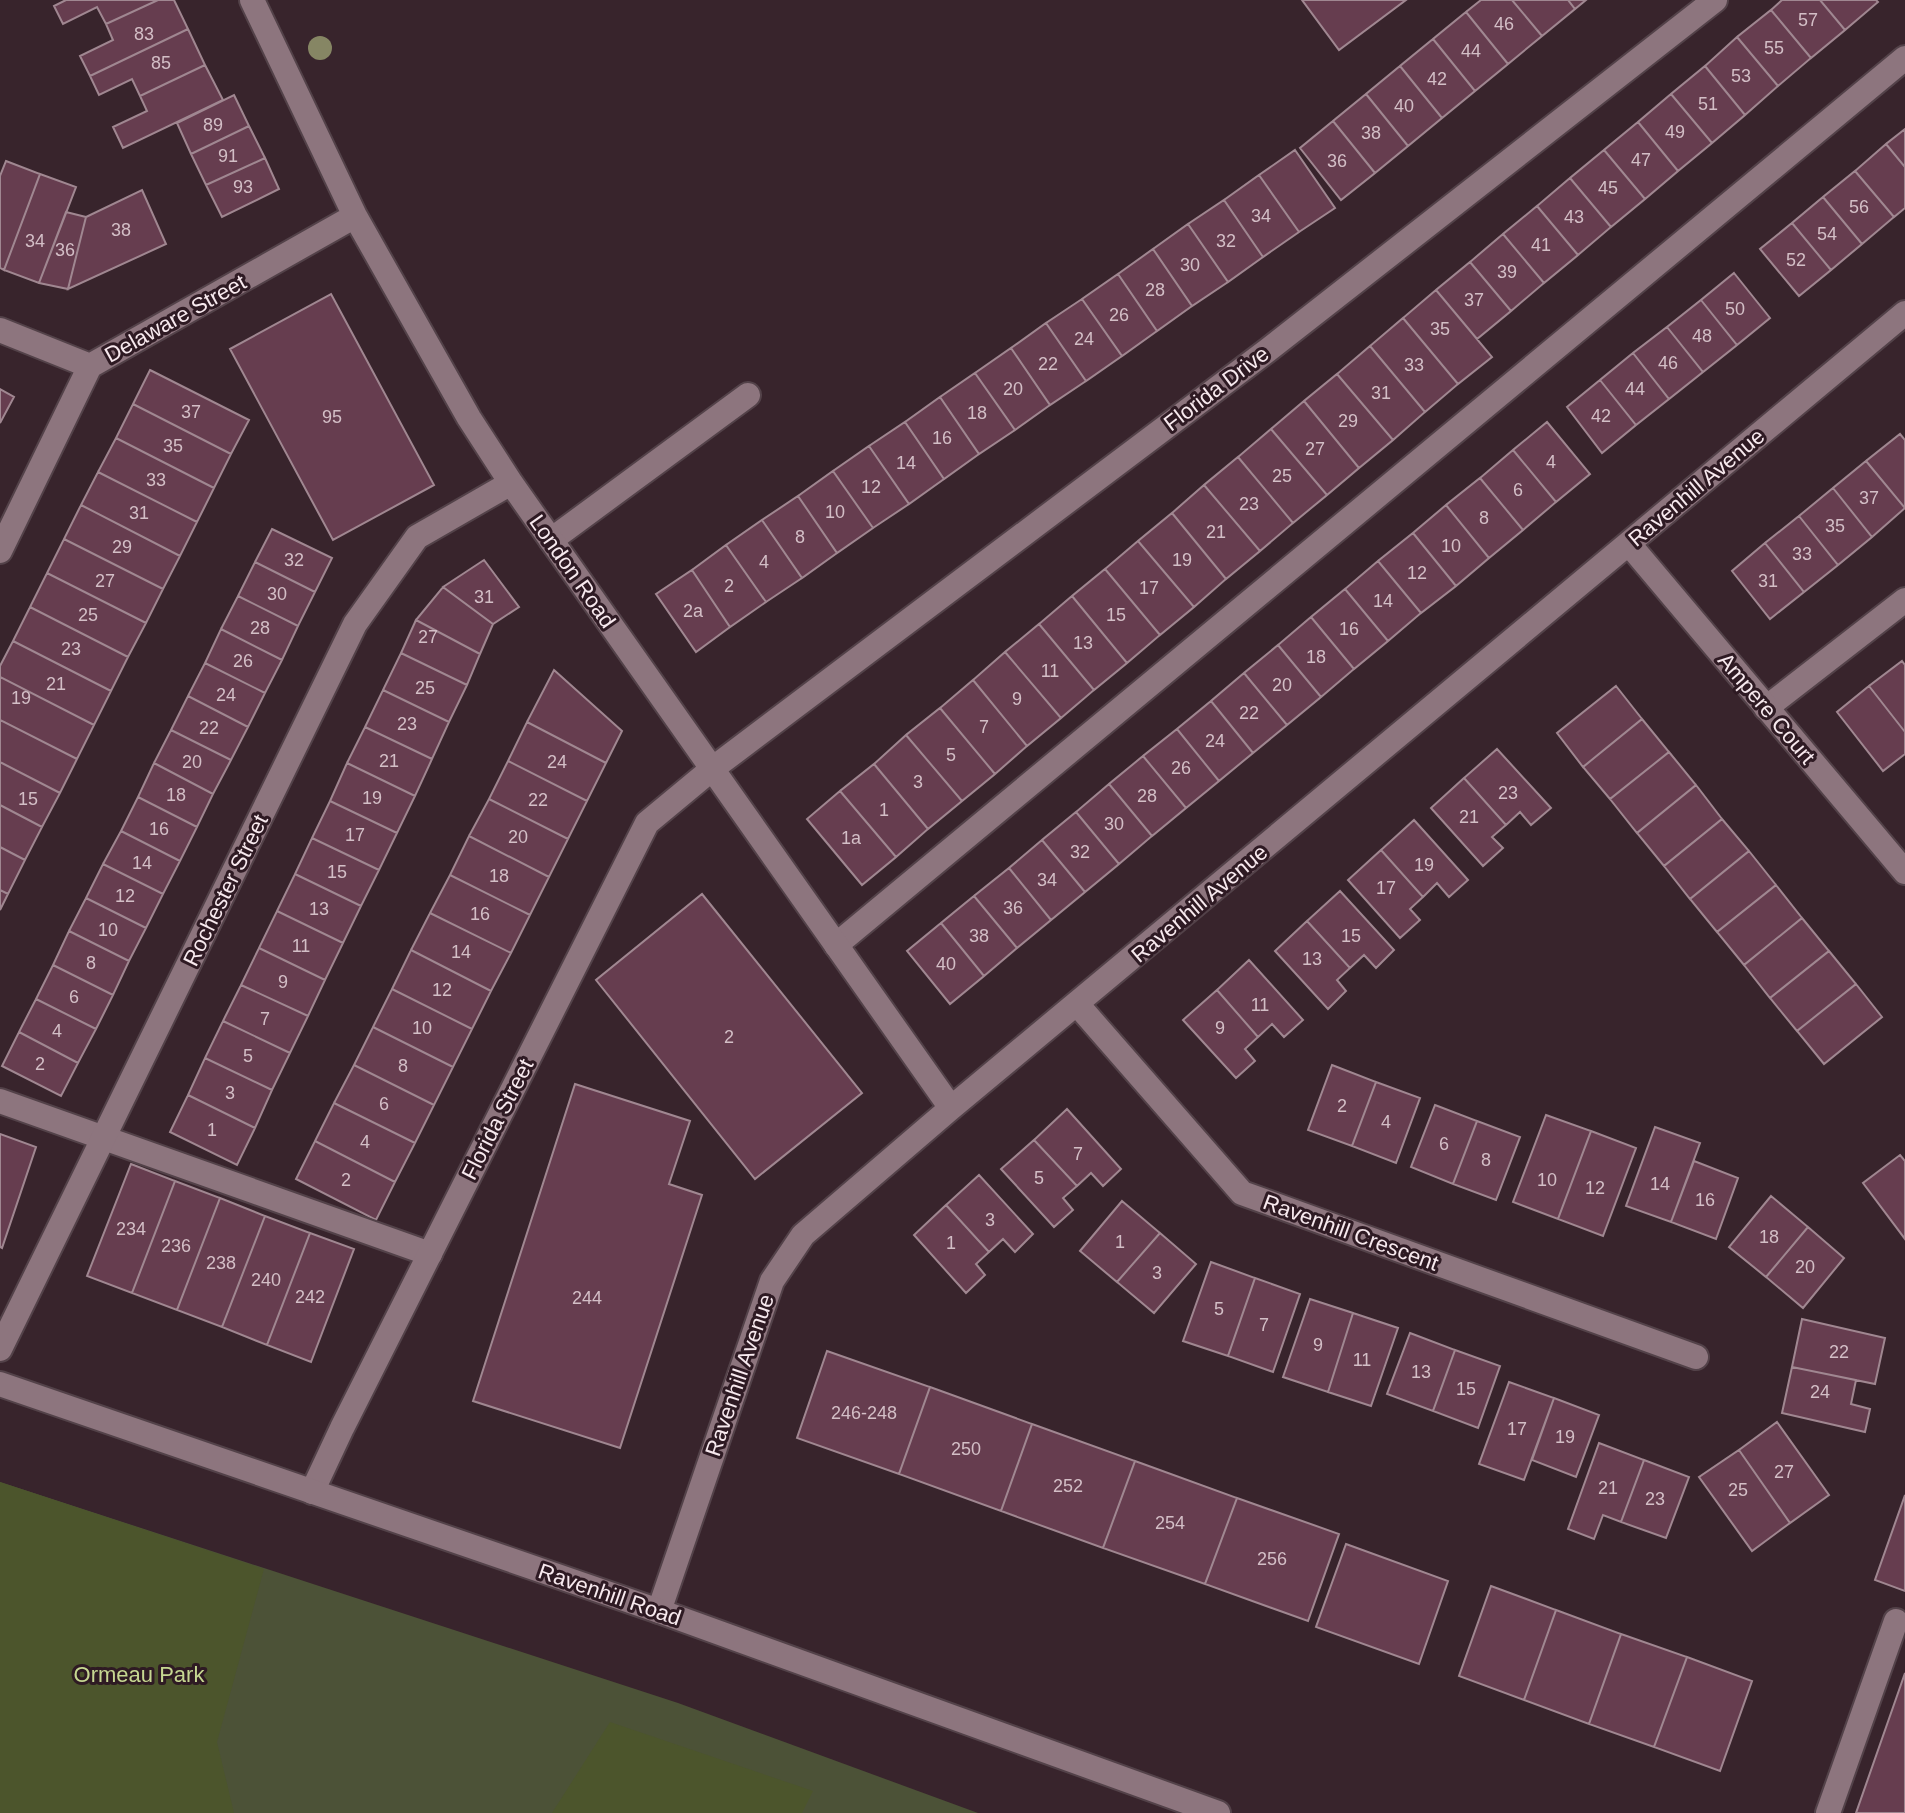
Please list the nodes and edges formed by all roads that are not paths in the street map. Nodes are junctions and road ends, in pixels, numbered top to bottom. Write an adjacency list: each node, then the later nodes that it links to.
1 (252, 0): 4 (street, London Road)
2 (1715, 0): 15 (street, Florida Drive)
3 (1905, 58): 18 (street)
4 (355, 216): 7 (street, Delaware Street); 9 (street, London Road)
5 (1905, 313): 11 (street, Ravenhill Avenue)
6 (0, 330): 7 (street)
7 (90, 366): 12 (street, Delaware Street)
8 (748, 395): 10 (street)
9 (511, 483): 10 (street, London Road); 22 (street, Rochester Street)
10 (551, 540): 15 (street, London Road)
11 (1629, 544): 14 (street, Ampere Court); 19 (street, Ravenhill Avenue)
12 (0, 551)
13 (1905, 600): 14 (street)
14 (1766, 708): 16 (street, Ampere Court)
15 (712, 769): 18 (street, London Road); 23 (street, Florida Street)
16 (1896, 844): 17 (street, Ampere Court)
17 (1905, 872)
18 (836, 945): 21 (street, London Road)
19 (1077, 1004): 21 (street, Ravenhill Avenue); 25 (street, Ravenhill Crescent)
20 (0, 1101): 22 (street)
21 (951, 1108): 28 (street, Ravenhill Avenue)
22 (104, 1136): 23 (street); 24 (street, Rochester Street)
23 (430, 1254): 27 (street, Florida Street)
24 (0, 1349)
25 (1696, 1357)
26 (0, 1384): 27 (street, Ravenhill Road)
27 (312, 1492): 28 (street, Ravenhill Road)
28 (659, 1611): 30 (street, Ravenhill Road)
29 (1896, 1621): 31 (street)
30 (1218, 1813)
31 (1828, 1813)

